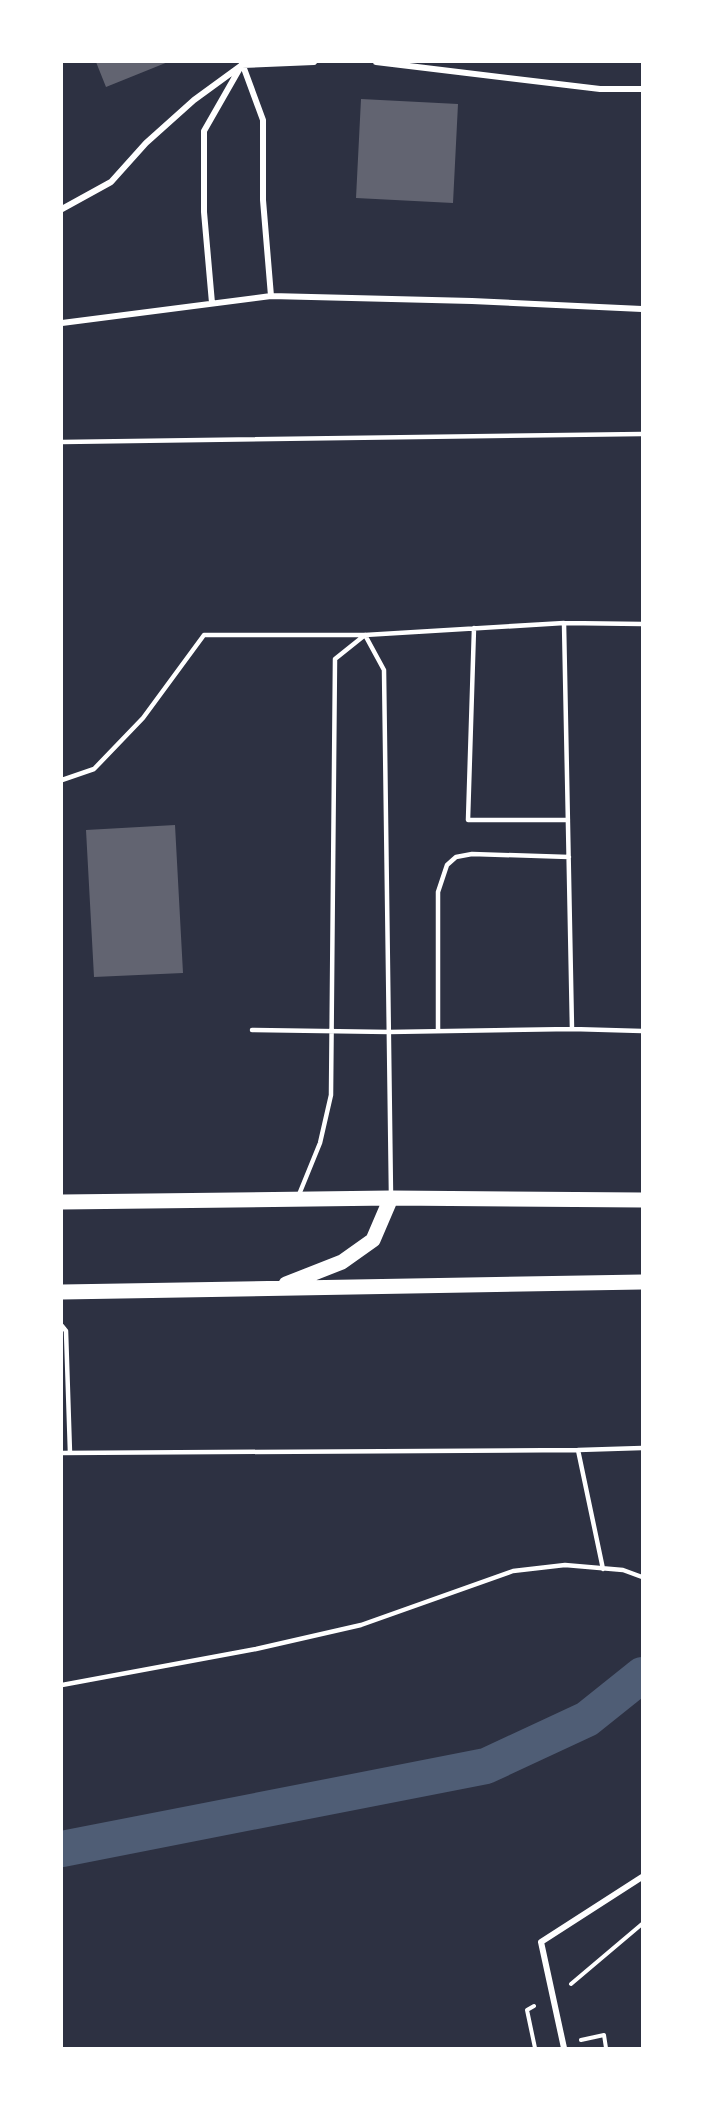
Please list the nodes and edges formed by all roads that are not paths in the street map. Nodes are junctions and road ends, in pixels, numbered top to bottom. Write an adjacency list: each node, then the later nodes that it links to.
1 (314, 62): 3 (street)
2 (376, 62): 4 (street)
3 (242, 63): 5 (street); 6 (street); 7 (street)
4 (642, 89)
5 (62, 209)
6 (271, 296): 7 (street); 8 (street)
7 (212, 303): 9 (street)
8 (642, 309)
9 (62, 323)
10 (642, 434): 11 (lane)
11 (62, 442)
12 (564, 623): 13 (lane); 14 (lane); 17 (lane)
13 (642, 624)
14 (474, 628): 15 (lane); 17 (lane)
15 (365, 635): 16 (lane); 23 (lane); 24 (lane)
16 (62, 780)
17 (568, 820): 18 (lane)
18 (568, 857): 19 (lane); 21 (lane)
19 (572, 1029): 21 (lane); 22 (lane)
20 (252, 1030): 23 (lane)
21 (438, 1031): 24 (lane)
22 (642, 1031)
23 (332, 1032): 24 (lane); 26 (lane)
24 (389, 1032): 25 (lane)
25 (391, 1198): 26 (main road); 27 (main road); 30 (main road)
26 (297, 1199): 28 (main road)
27 (642, 1200)
28 (62, 1202)
29 (642, 1282): 30 (main road)
30 (275, 1288): 31 (main road)
31 (62, 1292)
32 (62, 1326): 36 (lane)
33 (642, 1448): 34 (lane)
34 (578, 1450): 36 (lane); 37 (lane)
35 (62, 1453): 36 (lane)
36 (70, 1453)
37 (603, 1569): 38 (lane); 39 (lane)
38 (642, 1577)
39 (62, 1685)
40 (642, 1877): 41 (street)
41 (564, 2046)

